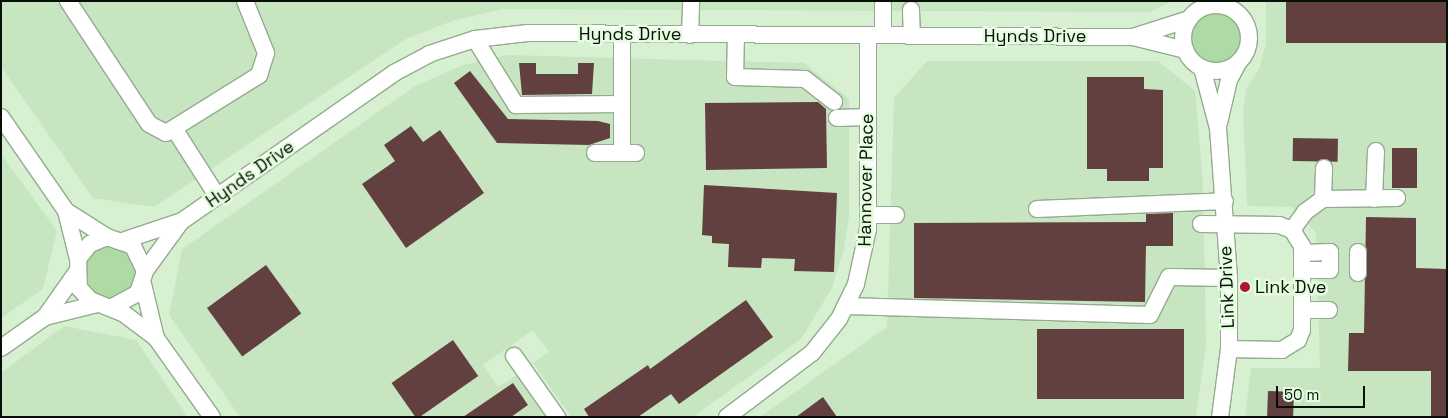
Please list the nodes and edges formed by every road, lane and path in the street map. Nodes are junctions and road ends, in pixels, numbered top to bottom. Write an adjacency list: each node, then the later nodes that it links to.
1 (68, 1): 24 (street)
2 (245, 1): 24 (street)
3 (690, 1): 9 (street)
4 (882, 5): 11 (street, Hannover Place)
5 (1232, 5): 7 (street); 16 (street)
6 (912, 10): 12 (street)
7 (1196, 10): 13 (street, Hynds Drive); 15 (street)
8 (622, 34): 9 (street, Hynds Drive); 14 (street, Hynds Drive); 19 (street)
9 (690, 34): 10 (street, Hynds Drive)
10 (736, 34): 11 (street, Hynds Drive); 18 (street)
11 (875, 35): 12 (street, Hynds Drive); 20 (street, Hannover Place)
12 (912, 36): 13 (street, Hynds Drive)
13 (1133, 37): 15 (street, Hynds Drive)
14 (475, 39): 19 (street); 28 (street, Hynds Drive)
15 (1185, 50): 17 (street)
16 (1240, 60): 17 (street); 23 (street, Link Drive)
17 (1202, 68): 23 (street, Link Drive)
18 (834, 102)
19 (622, 104): 26 (street)
20 (868, 116): 22 (street); 35 (street, Hannover Place)
21 (1, 117): 34 (street)
22 (837, 118)
23 (1218, 128): 32 (street, Link Drive)
24 (175, 130): 28 (street)
25 (1376, 151): 31 (street)
26 (595, 153)
27 (1324, 168): 30 (street)
28 (218, 196): 37 (street, Hynds Drive)
29 (1397, 198): 31 (street)
30 (1323, 199): 31 (street); 40 (street)
31 (1374, 200)
32 (1225, 201): 33 (street); 39 (street, Link Drive)
33 (1037, 209)
34 (66, 211): 41 (street); 45 (street)
35 (869, 215): 36 (street); 51 (street, Hannover Place)
36 (896, 215)
37 (182, 222): 42 (street, Hynds Drive); 48 (street, Hynds Drive)
38 (1200, 224): 39 (street)
39 (1225, 224): 40 (street); 49 (street, Link Drive)
40 (1292, 230): 43 (street)
41 (107, 238): 42 (street); 45 (street)
42 (124, 240): 48 (street)
43 (1303, 252): 46 (street); 46 (street)
44 (1358, 252): 47 (street)
45 (77, 266): 50 (street); 54 (street)
46 (1303, 270): 52 (street)
47 (1358, 273)
48 (144, 278): 50 (street); 55 (street)
49 (1229, 278): 51 (street); 57 (street, Link Drive)
50 (105, 306): 54 (street); 55 (street)
51 (847, 306): 61 (street, Hannover Place)
52 (1302, 310): 53 (street); 57 (street)
53 (1329, 310)
54 (45, 317): 56 (street)
55 (156, 338): 59 (street)
56 (1, 348)
57 (1229, 348): 62 (street, Link Drive)
58 (514, 356): 60 (street)
59 (212, 417)
60 (557, 417)
61 (727, 417)
62 (1220, 417)

